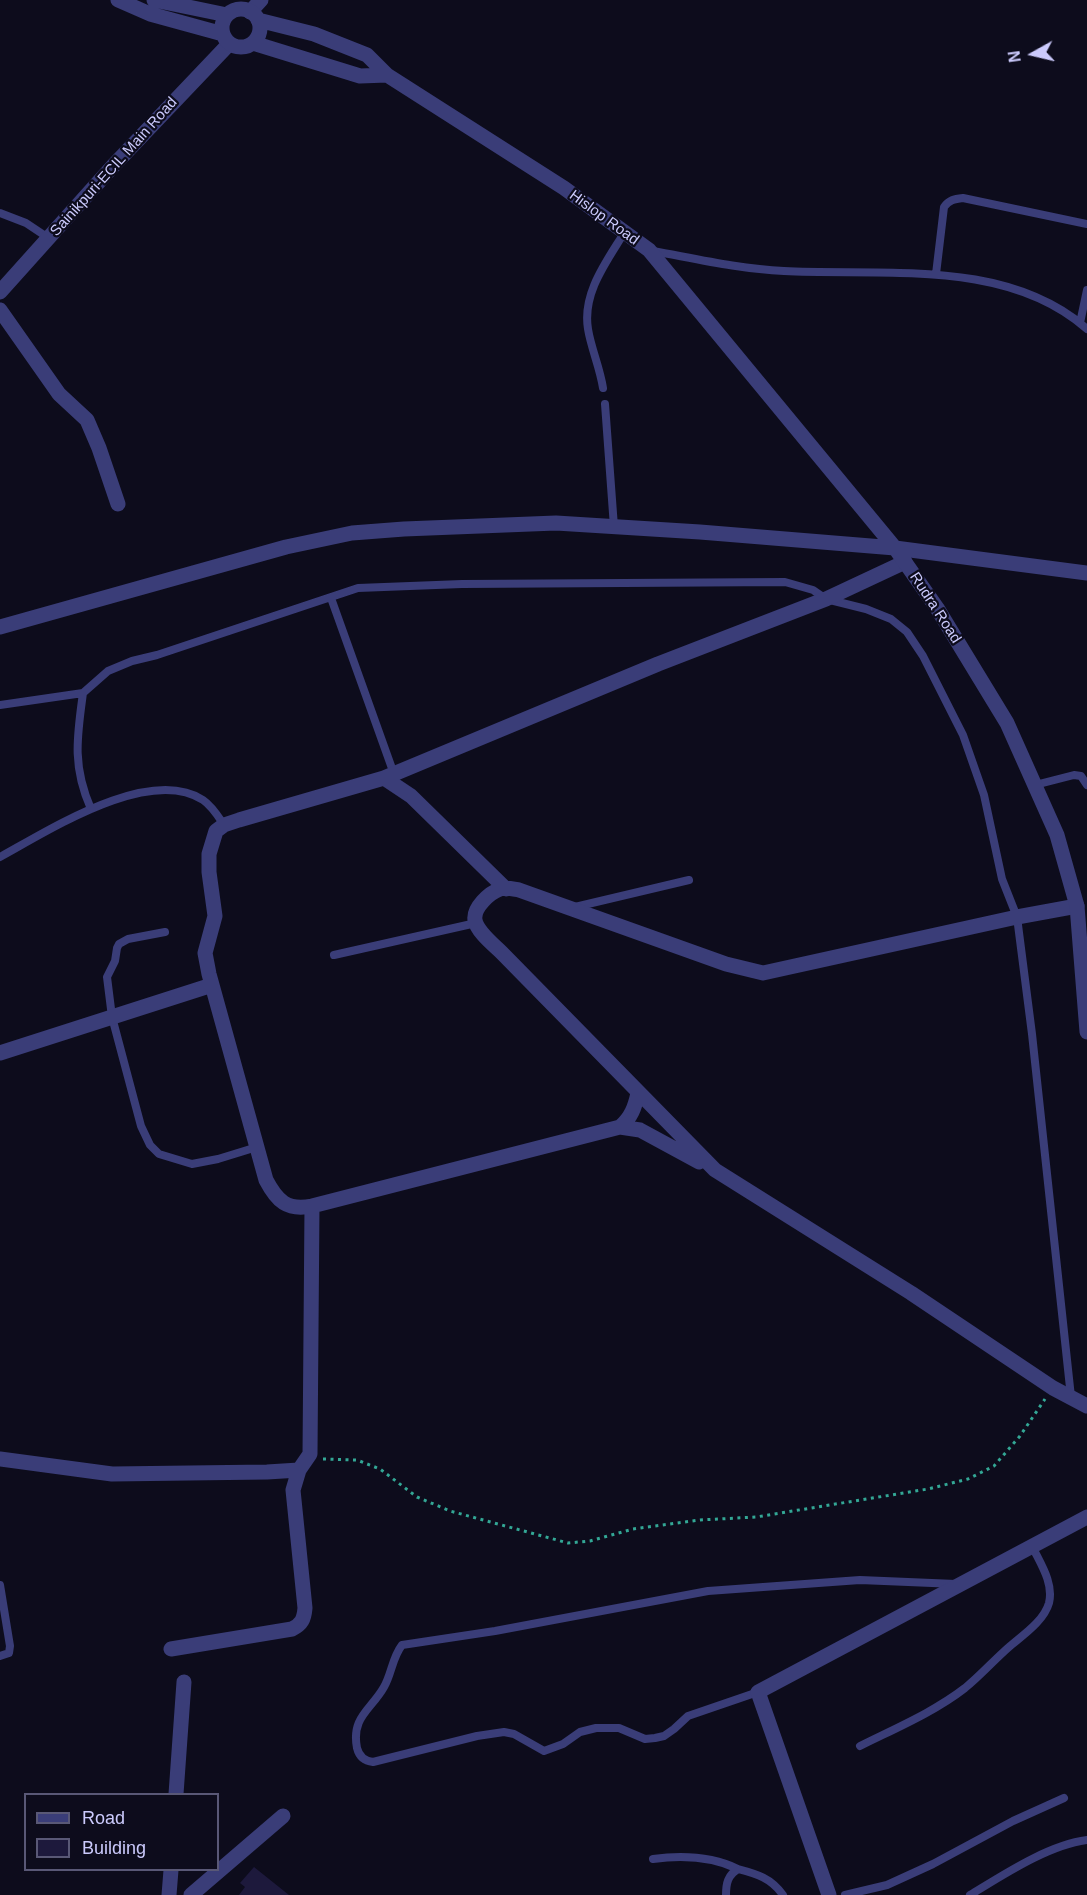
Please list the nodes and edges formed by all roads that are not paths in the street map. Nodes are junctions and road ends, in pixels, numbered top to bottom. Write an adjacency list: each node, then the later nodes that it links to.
1 (118, 0): 6 (street)
2 (154, 0): 4 (street)
3 (261, 0): 5 (street)
4 (227, 15): 5 (street); 6 (street)
5 (254, 16): 7 (street); 8 (street, Hislop Road)
6 (226, 39): 7 (street); 12 (street, Sainikpuri-ECIL Main Road)
7 (253, 43): 8 (street)
8 (387, 75): 11 (street, Hislop Road)
9 (0, 213): 12 (lane)
10 (1087, 224): 14 (lane)
11 (624, 233): 13 (street, Hislop Road); 20 (lane)
12 (50, 238): 16 (street, Sainikpuri-ECIL Main Road)
13 (649, 250): 14 (lane, Hislop Road); 24 (street, Rudra Road)
14 (936, 274): 18 (lane, Hislop Road)
15 (1087, 290): 18 (lane)
16 (0, 292)
17 (0, 310): 22 (street)
18 (1080, 323): 19 (lane, Hislop Road)
19 (1087, 329)
20 (603, 388)
21 (605, 404): 23 (lane)
22 (118, 504)
23 (614, 527): 24 (street); 29 (street)
24 (895, 548): 25 (street, Rudra Road); 26 (street)
25 (905, 562): 28 (street); 33 (street, Rudra Road)
26 (1087, 573)
27 (331, 598): 28 (lane); 30 (lane); 32 (lane)
28 (826, 598): 32 (street); 42 (lane)
29 (0, 627)
30 (83, 693): 31 (lane); 35 (lane)
31 (0, 705)
32 (389, 776): 36 (street); 39 (street)
33 (1035, 785): 34 (lane); 40 (street, Rudra Road)
34 (1087, 785)
35 (91, 809): 36 (lane); 37 (lane)
36 (224, 825): 46 (street)
37 (0, 857)
38 (689, 880): 41 (lane)
39 (506, 889): 41 (street); 43 (street)
40 (1082, 905): 42 (street); 48 (street, Rudra Road)
41 (571, 908): 42 (street)
42 (1017, 917): 55 (lane)
43 (476, 923): 45 (lane); 50 (street)
44 (165, 932): 47 (lane)
45 (334, 955)
46 (212, 985): 47 (street); 52 (street)
47 (112, 1017): 49 (street); 52 (lane)
48 (1087, 1032)
49 (0, 1053)
50 (638, 1092): 51 (street); 53 (street)
51 (620, 1127): 53 (street); 54 (street)
52 (257, 1147): 54 (street)
53 (715, 1170): 55 (street)
54 (312, 1206): 58 (street)
55 (1071, 1397): 56 (street)
56 (1087, 1406)
57 (0, 1459): 58 (street)
58 (303, 1465): 63 (street)
59 (1087, 1517): 60 (street)
60 (1032, 1546): 61 (street); 67 (lane)
61 (961, 1584): 66 (street); 66 (lane)
62 (0, 1585): 64 (lane)
63 (171, 1649)
64 (0, 1656)
65 (184, 1682): 68 (street)
66 (758, 1692): 81 (street)
67 (860, 1746)
68 (176, 1793)
69 (1064, 1798): 82 (lane)
70 (283, 1816): 76 (street)
71 (1087, 1840): 83 (lane)
72 (654, 1859): 73 (lane)
73 (738, 1869): 79 (lane); 80 (lane)
74 (171, 1871): 77 (street)
75 (219, 1871): 78 (street)
76 (219, 1871)
77 (169, 1895)
78 (191, 1895)
79 (726, 1895)
80 (783, 1895)
81 (829, 1895)
82 (845, 1895)
83 (969, 1895)

